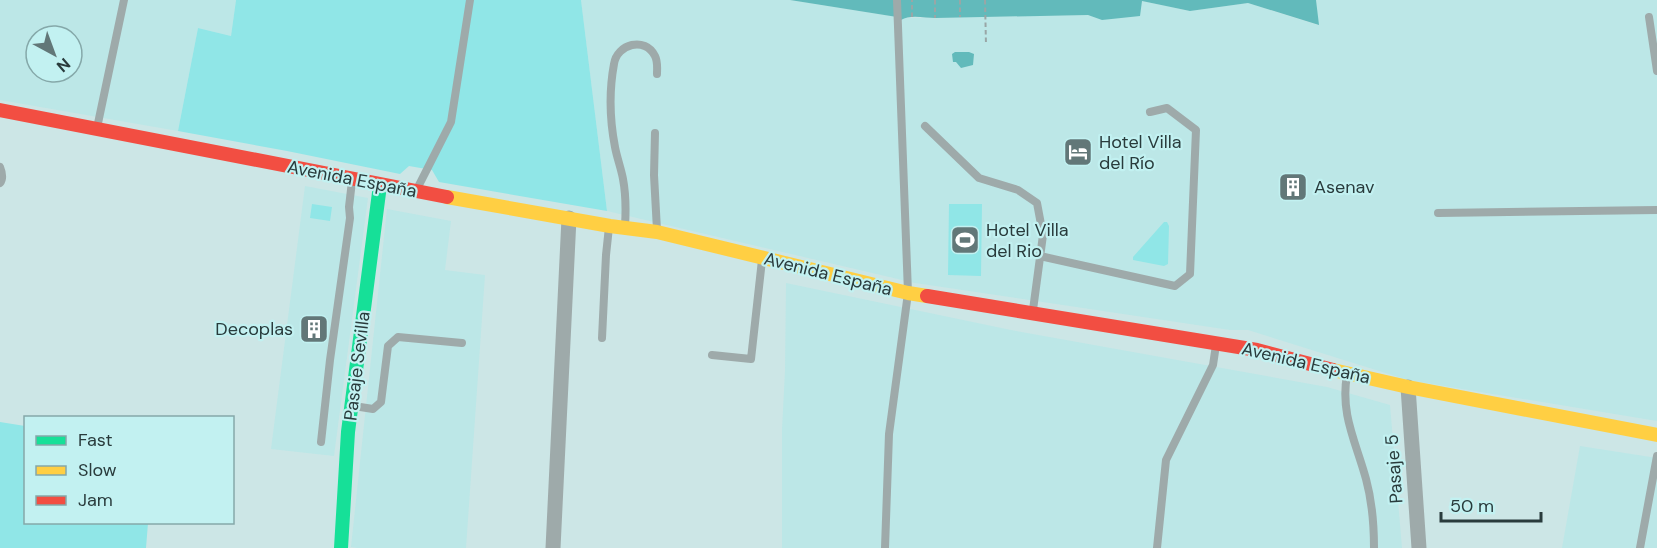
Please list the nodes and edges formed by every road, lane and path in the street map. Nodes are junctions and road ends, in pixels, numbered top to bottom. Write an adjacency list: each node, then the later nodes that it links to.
1 (124, 0): 18 (lane)
2 (470, 0): 24 (lane)
3 (897, 0): 33 (lane)
4 (912, 0): 8 (path)
5 (935, 0): 11 (path)
6 (960, 0): 9 (path)
7 (986, 0): 12 (path)
8 (912, 17)
9 (960, 17)
10 (1649, 17): 13 (lane)
11 (935, 18)
12 (986, 45)
13 (1657, 71)
14 (657, 74): 29 (lane)
15 (0, 110): 18 (main road, Avenida España)
16 (1150, 112): 31 (lane)
17 (925, 126): 31 (lane)
18 (96, 129): 21 (main road, Avenida España)
19 (655, 134): 30 (lane)
20 (0, 167): 22 (lane)
21 (352, 179): 23 (main road, Avenida España); 43 (lane)
22 (0, 183)
23 (380, 184): 24 (main road, Avenida España); 41 (main road, Pasaje Sevilla)
24 (416, 191): 27 (main road, Avenida España)
25 (1657, 210): 26 (lane)
26 (1438, 213)
27 (569, 218): 28 (main road, Avenida España); 46 (street)
28 (610, 226): 29 (main road, Avenida España); 35 (lane)
29 (625, 227): 30 (main road, Avenida España)
30 (657, 232): 32 (main road, Avenida España)
31 (1040, 256): 34 (lane)
32 (762, 258): 33 (main road, Avenida España); 38 (lane)
33 (909, 293): 34 (main road, Avenida España); 47 (lane)
34 (1032, 314): 37 (main road, Avenida España)
35 (602, 338)
36 (462, 343): 41 (lane)
37 (1216, 344): 39 (main road, Avenida España); 48 (lane)
38 (712, 355)
39 (1347, 374): 40 (main road, Avenida España); 49 (lane)
40 (1408, 387): 42 (main road, Avenida España); 50 (street, Pasaje 5)
41 (352, 406): 45 (main road, Pasaje Sevilla)
42 (1657, 435)
43 (321, 442)
44 (1657, 456): 51 (lane)
45 (341, 548)
46 (553, 548)
47 (885, 548)
48 (1157, 548)
49 (1374, 548)
50 (1419, 548)
51 (1640, 548)

